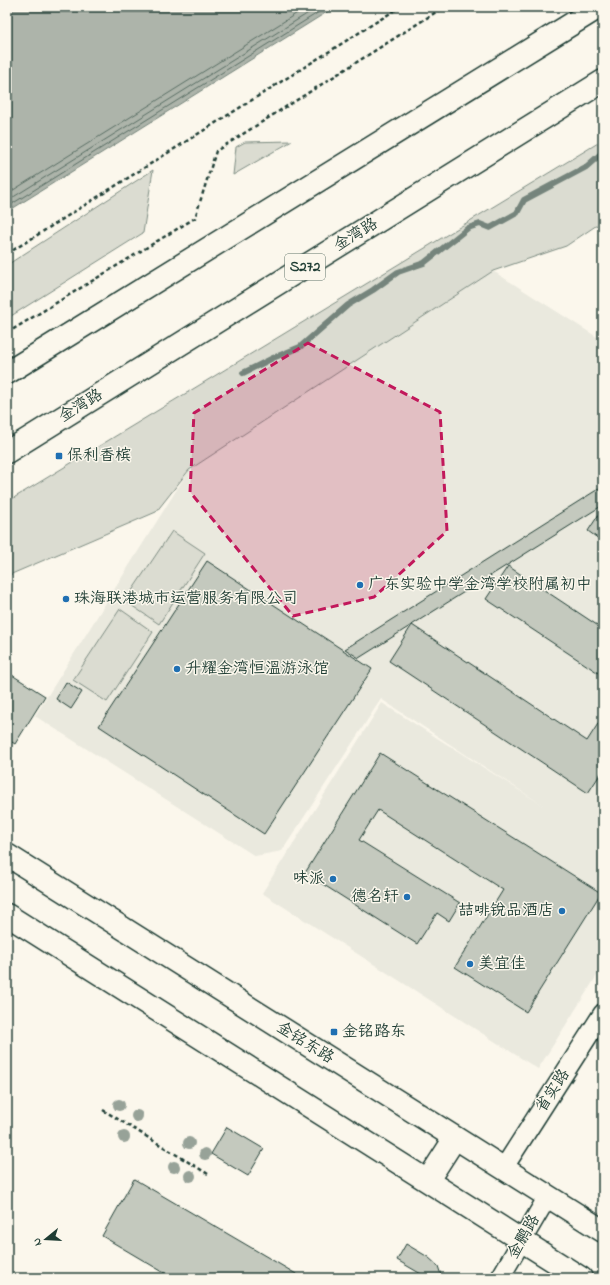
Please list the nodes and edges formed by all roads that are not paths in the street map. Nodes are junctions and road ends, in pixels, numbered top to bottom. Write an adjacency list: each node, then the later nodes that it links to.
1 (598, 7): 3 (main road)
2 (603, 81): 4 (main road, 金湾路 / S272)
3 (7, 373)
4 (7, 452)
5 (7, 855): 8 (main road, 金铭东路)
6 (7, 915): 10 (main road)
7 (603, 1013): 9 (street, 省实路)
8 (454, 1138): 9 (main road, 金铭东路); 10 (main road)
9 (504, 1168): 11 (main road, 金铭东路)
10 (428, 1180): 13 (main road)
11 (548, 1196): 12 (main road, 金铭东路); 13 (street, 金鹏路)
12 (603, 1231)
13 (522, 1241): 14 (street, 金鹏路); 15 (main road)
14 (500, 1278)
15 (581, 1278)

